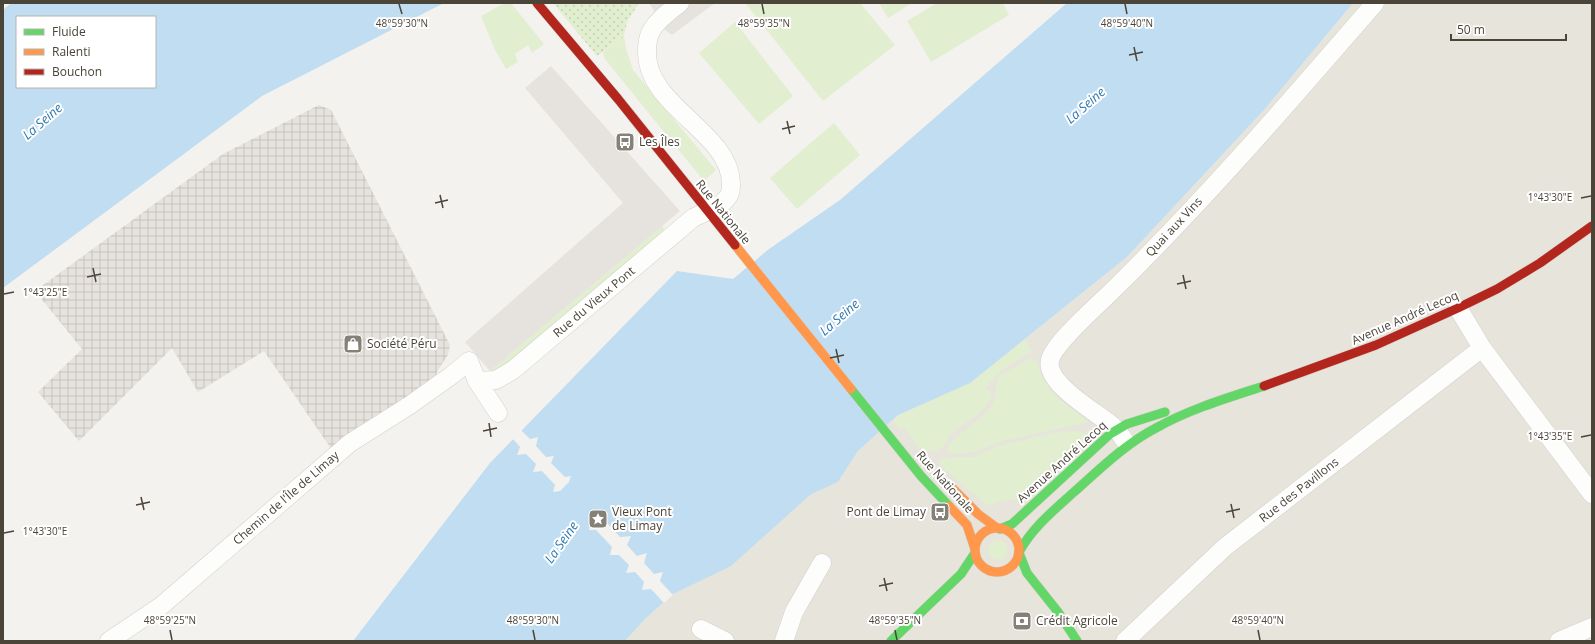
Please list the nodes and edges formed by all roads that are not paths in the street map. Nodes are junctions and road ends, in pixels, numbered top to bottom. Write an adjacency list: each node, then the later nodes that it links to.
1 (537, 3): 4 (main road, Rue Nationale)
2 (680, 3): 4 (street, Rue du Vieux Pont)
3 (1376, 3): 11 (street, Quai aux Vins)
4 (706, 211): 8 (street, Rue du Vieux Pont); 12 (main road, Rue Nationale)
5 (1592, 226): 6 (main road, Avenue André Lecoq)
6 (1458, 308): 7 (street); 9 (main road, Avenue André Lecoq)
7 (1482, 348): 16 (street); 31 (street, Rue des Pavillons)
8 (477, 381): 10 (street); 26 (street, Chemin de l'Île de Limay)
9 (1213, 402): 11 (main road, Avenue André Lecoq); 13 (main road, Avenue André Lecoq)
10 (498, 413)
11 (1117, 430): 13 (street, Quai aux Vins); 17 (main road, Avenue André Lecoq)
12 (890, 435): 14 (main road, Rue Nationale); 18 (main road, Rue Nationale)
13 (1127, 445): 19 (main road, Avenue André Lecoq)
14 (924, 465)
15 (945, 482): 17 (main road, Rue Nationale)
16 (1592, 494)
17 (999, 528): 18 (main road); 19 (main road)
18 (975, 551): 21 (main road); 29 (main road)
19 (1019, 553): 21 (main road); 30 (main road)
20 (822, 563): 28 (street)
21 (996, 573): 22 (main road); 23 (main road)
22 (982, 577)
23 (1007, 577)
24 (1592, 627): 32 (street)
25 (701, 629): 27 (street)
26 (109, 641)
27 (725, 641)
28 (784, 641)
29 (891, 641)
30 (1077, 641)
31 (1125, 641)
32 (1559, 641)

